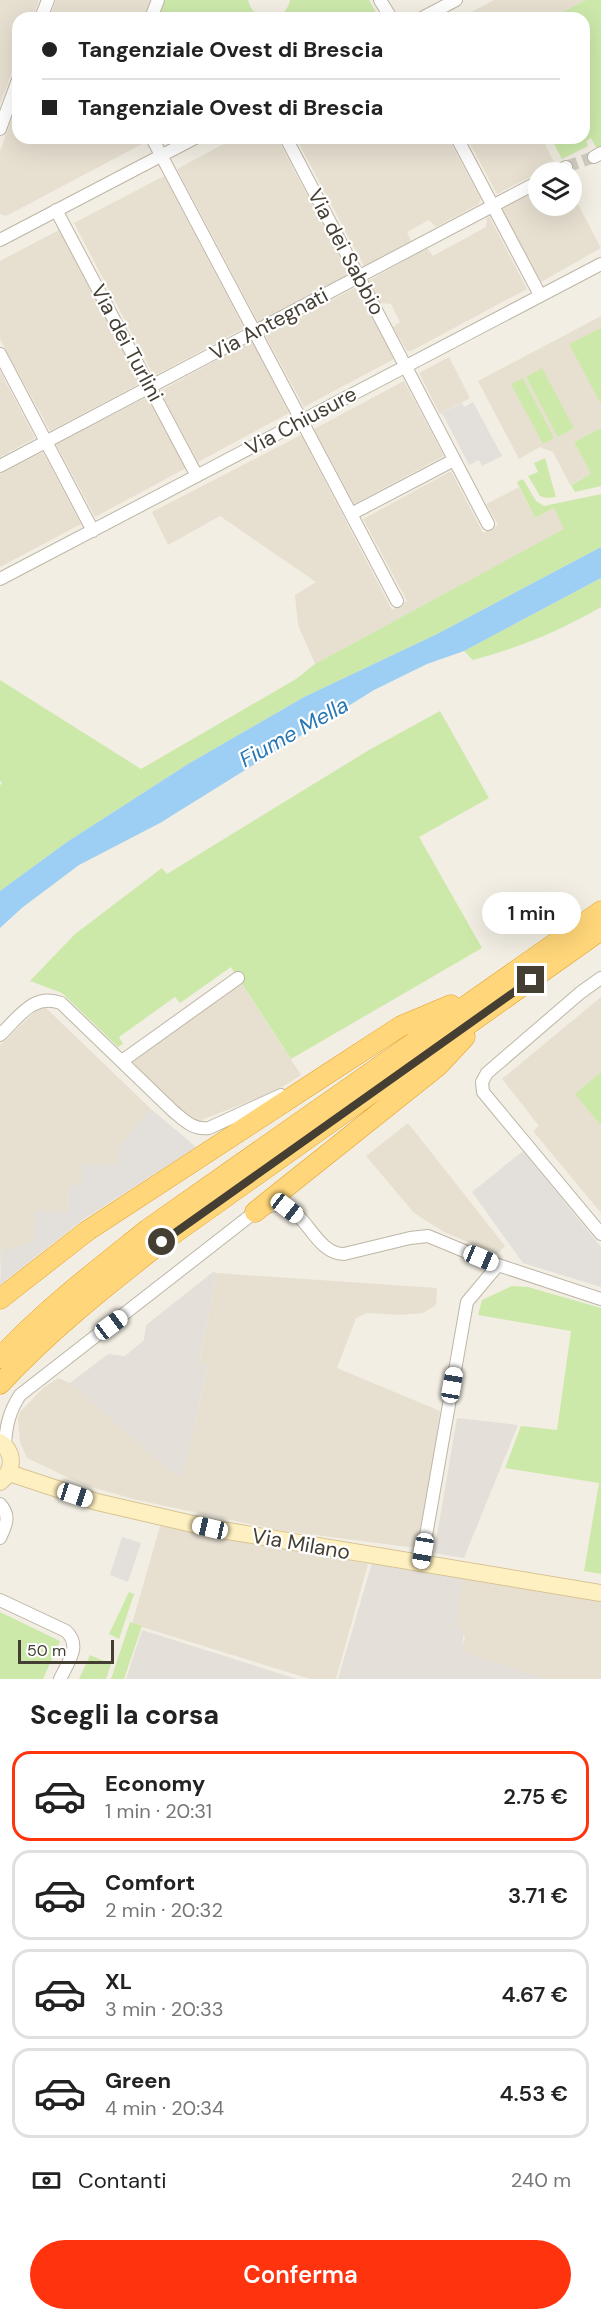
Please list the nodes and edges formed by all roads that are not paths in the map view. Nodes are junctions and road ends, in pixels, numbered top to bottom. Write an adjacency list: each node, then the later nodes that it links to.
1 (456, 0): 2 (street)
2 (433, 12)
3 (12, 96): 4 (street)
4 (0, 129)
5 (155, 144): 9 (street)
6 (183, 144): 9 (street)
7 (289, 144): 15 (street, Via dei Sabbio)
8 (460, 144): 11 (street)
9 (160, 156): 12 (street); 17 (street)
10 (528, 187): 11 (street, Via Antegnati)
11 (493, 206): 15 (street, Via Antegnati); 16 (street)
12 (56, 210): 13 (street); 20 (street, Via dei Turlini)
13 (0, 240)
14 (601, 264): 16 (street, Via Chiusure)
15 (359, 277): 17 (street, Via Antegnati); 19 (street, Via dei Sabbio)
16 (540, 295): 19 (street, Via Chiusure)
17 (255, 332): 20 (street, Via Antegnati); 21 (street)
18 (0, 354): 22 (street)
19 (405, 366): 21 (street, Via Chiusure); 23 (street, Via dei Sabbio)
20 (150, 387): 22 (street, Via Antegnati); 25 (street, Via dei Turlini)
21 (301, 422): 25 (street, Via Chiusure); 26 (street)
22 (46, 442): 24 (street, Via Antegnati); 28 (street)
23 (454, 460): 26 (street); 27 (street, Via dei Sabbio)
24 (0, 466)
25 (197, 476): 28 (street, Via Chiusure)
26 (351, 514): 30 (street)
27 (488, 524)
28 (93, 531): 29 (street, Via Chiusure)
29 (0, 579)
30 (397, 601)
31 (601, 911): 35 (highway)
32 (601, 930): 35 (highway)
33 (238, 978): 37 (street)
34 (601, 978): 40 (street)
35 (492, 997): 38 (highway); 39 (highway); 44 (highway); 45 (highway)
36 (0, 1035): 37 (street)
37 (122, 1061): 38 (street)
38 (321, 1078): 42 (highway)
39 (255, 1212): 41 (street); 46 (street)
40 (601, 1234)
41 (498, 1265): 43 (street); 50 (street)
42 (0, 1299)
43 (601, 1299)
44 (0, 1358)
45 (0, 1384)
46 (2, 1444): 47 (main road, Via Milano)
47 (4, 1478): 50 (main road, Via Milano)
48 (0, 1504): 49 (street)
49 (0, 1538)
50 (421, 1564): 51 (main road, Via Milano)
51 (601, 1593)
52 (0, 1600): 53 (street)
53 (60, 1679)

